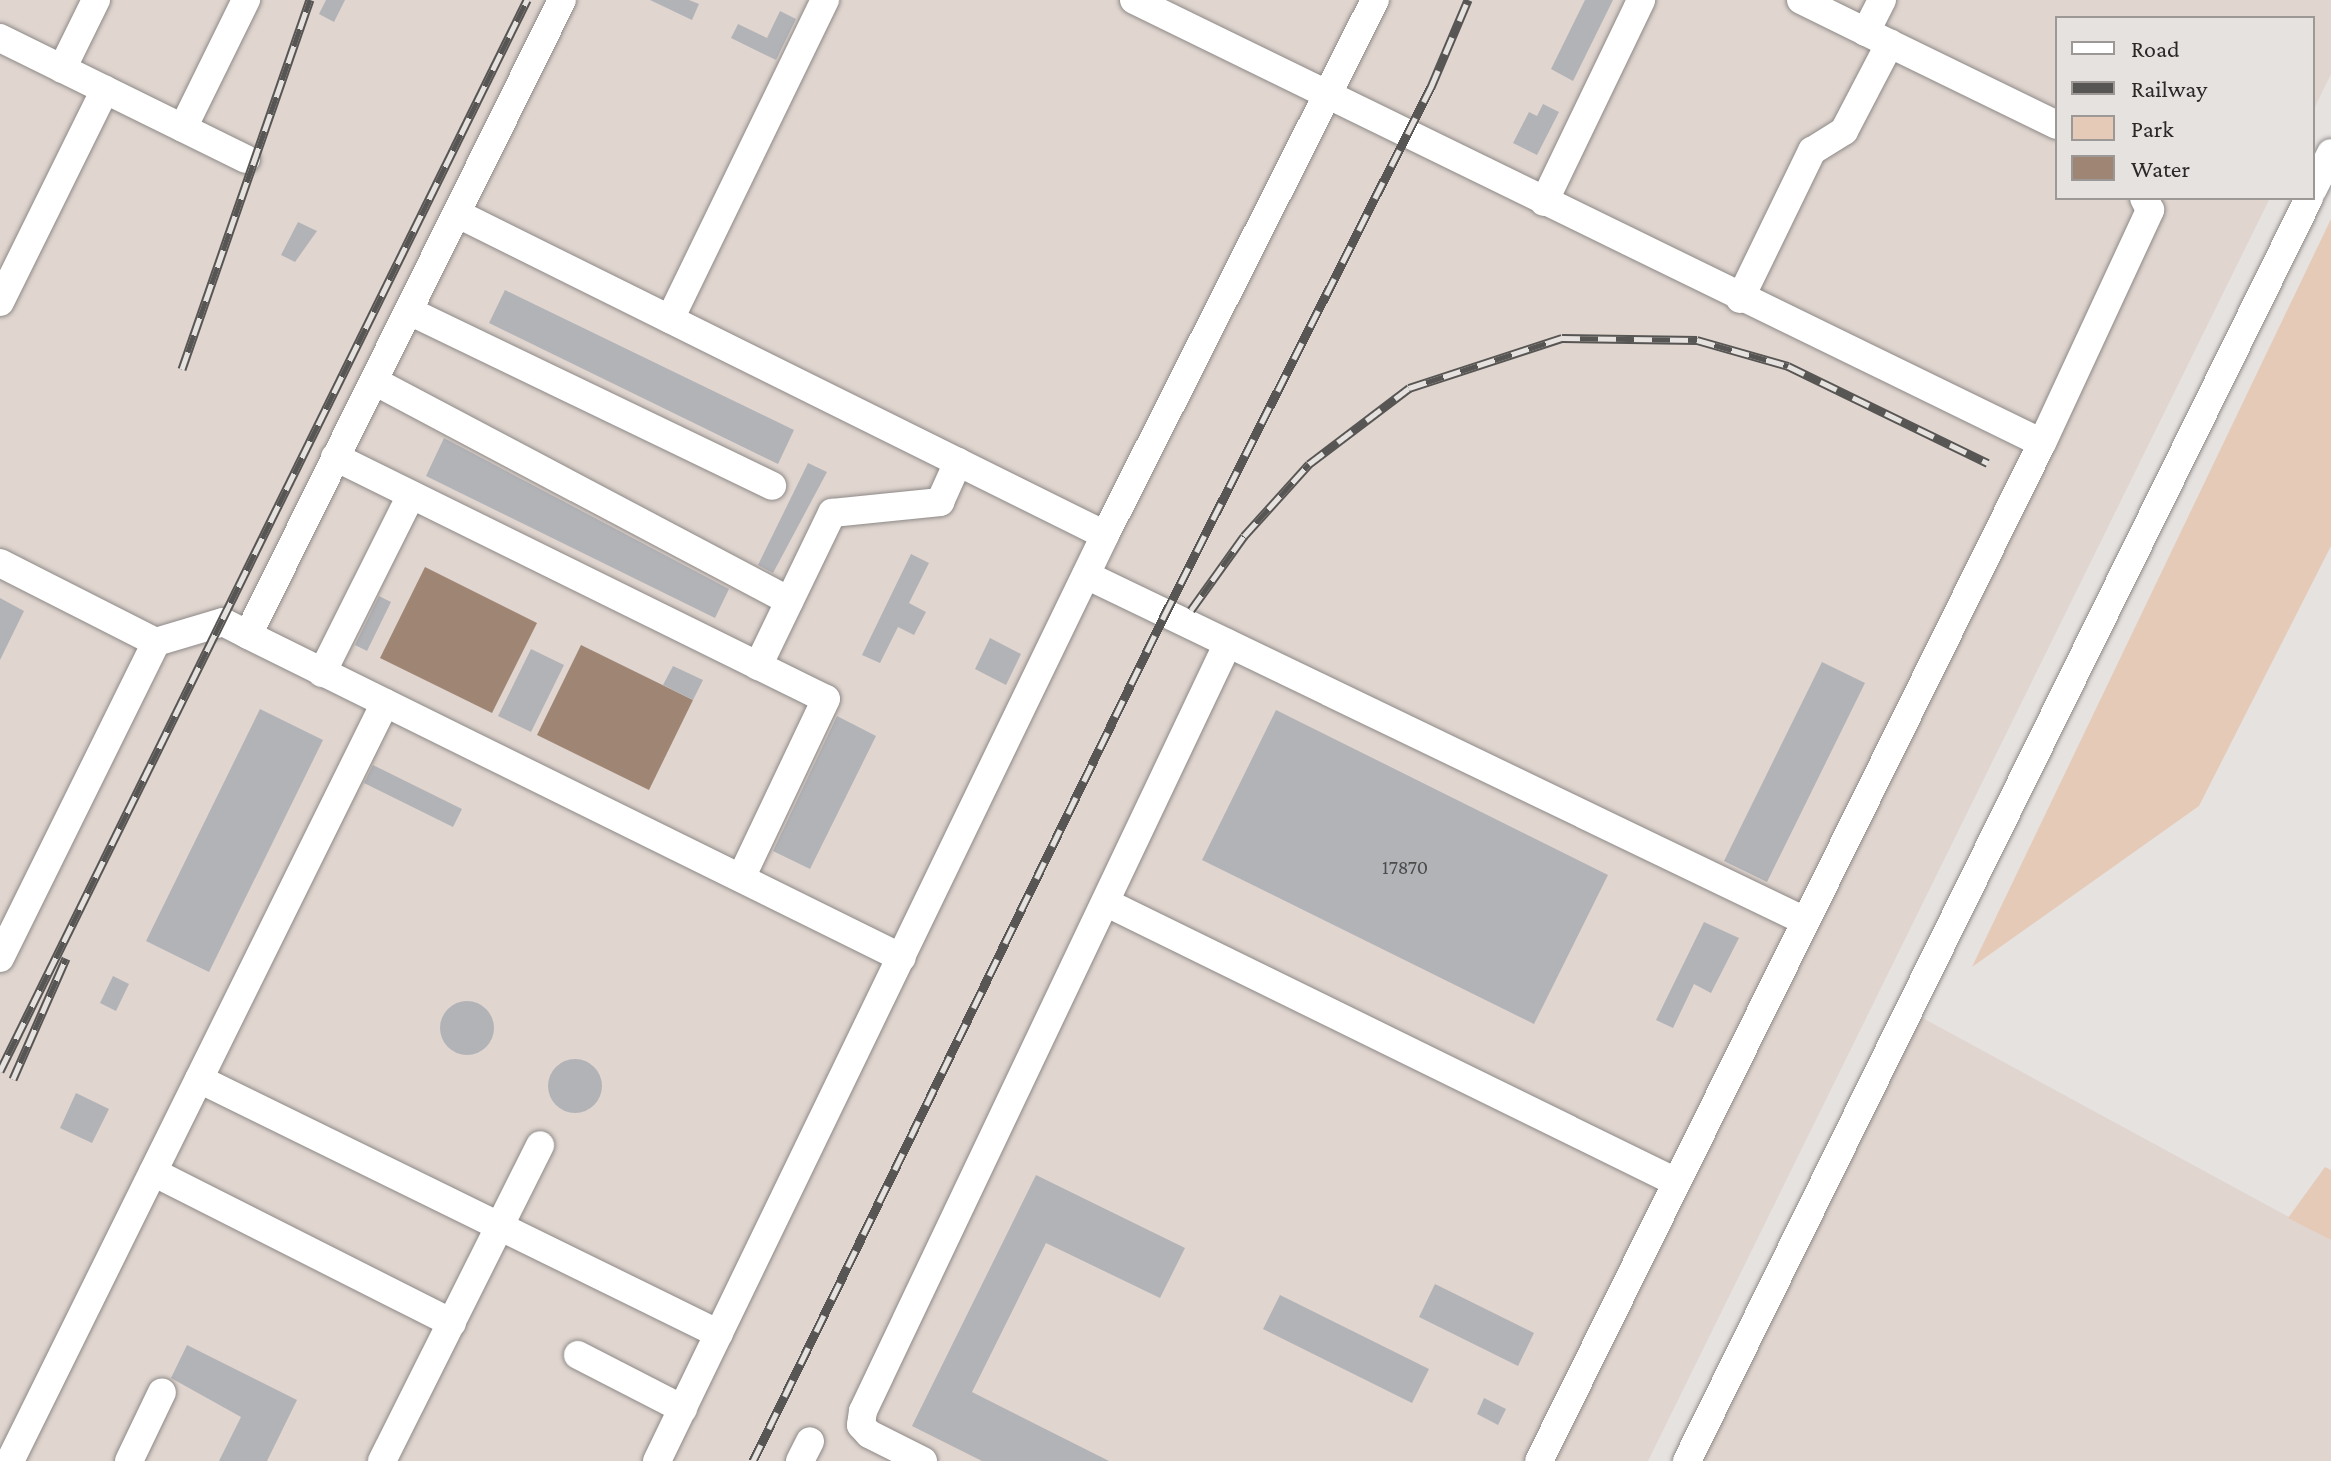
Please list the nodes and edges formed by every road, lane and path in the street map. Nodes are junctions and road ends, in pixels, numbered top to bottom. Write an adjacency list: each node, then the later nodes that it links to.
1 (96, 0): 12 (street)
2 (246, 0): 16 (street)
3 (562, 0): 23 (street)
4 (825, 0): 27 (street)
5 (1375, 0): 14 (street)
6 (1641, 0): 22 (street)
7 (1801, 0): 11 (street)
8 (1882, 0): 11 (street)
9 (1151, 4): 14 (street)
10 (0, 38): 12 (street)
11 (1878, 38): 15 (street); 24 (street)
12 (62, 69): 13 (street)
13 (105, 90): 16 (street); 25 (street)
14 (1329, 98): 22 (street); 34 (street)
15 (2055, 124)
16 (183, 128): 18 (street)
17 (2331, 153): 19 (street)
18 (246, 159)
19 (2315, 185)
20 (2145, 200): 29 (street)
21 (2308, 200): 65 (street)
22 (1544, 202): 24 (street)
23 (458, 214): 26 (street); 27 (street)
24 (1740, 299): 29 (street)
25 (0, 302)
26 (409, 311): 28 (street); 32 (street)
27 (670, 319): 31 (street)
28 (374, 381): 30 (street); 37 (street)
29 (2042, 443): 46 (street)
30 (335, 457): 33 (street); 38 (street)
31 (958, 462): 34 (street); 37 (street)
32 (772, 486)
33 (411, 495): 41 (street); 42 (street)
34 (1105, 535): 36 (street)
35 (0, 563): 39 (street)
36 (1086, 575): 40 (street); 48 (street)
37 (789, 601): 41 (street)
38 (248, 635): 39 (street); 42 (street)
39 (156, 642): 47 (street)
40 (1228, 643): 45 (street); 46 (street)
41 (758, 666): 44 (street)
42 (322, 673): 43 (street)
43 (385, 703): 44 (street); 49 (street)
44 (741, 878): 48 (street)
45 (1107, 903): 52 (street); 63 (street)
46 (1803, 920): 52 (street)
47 (0, 958)
48 (902, 958): 55 (street)
49 (199, 1079): 51 (street); 53 (street)
50 (540, 1145): 53 (street)
51 (153, 1172): 54 (street); 60 (street)
52 (1676, 1182): 64 (street)
53 (500, 1227): 54 (street); 55 (street)
54 (452, 1323): 59 (street)
55 (719, 1334): 58 (street)
56 (578, 1355): 58 (street)
57 (162, 1392): 61 (street)
58 (683, 1409): 62 (street)
59 (393, 1457)
60 (10, 1461)
61 (129, 1461)
62 (657, 1461)
63 (923, 1461)
64 (1539, 1461)
65 (1687, 1461)

